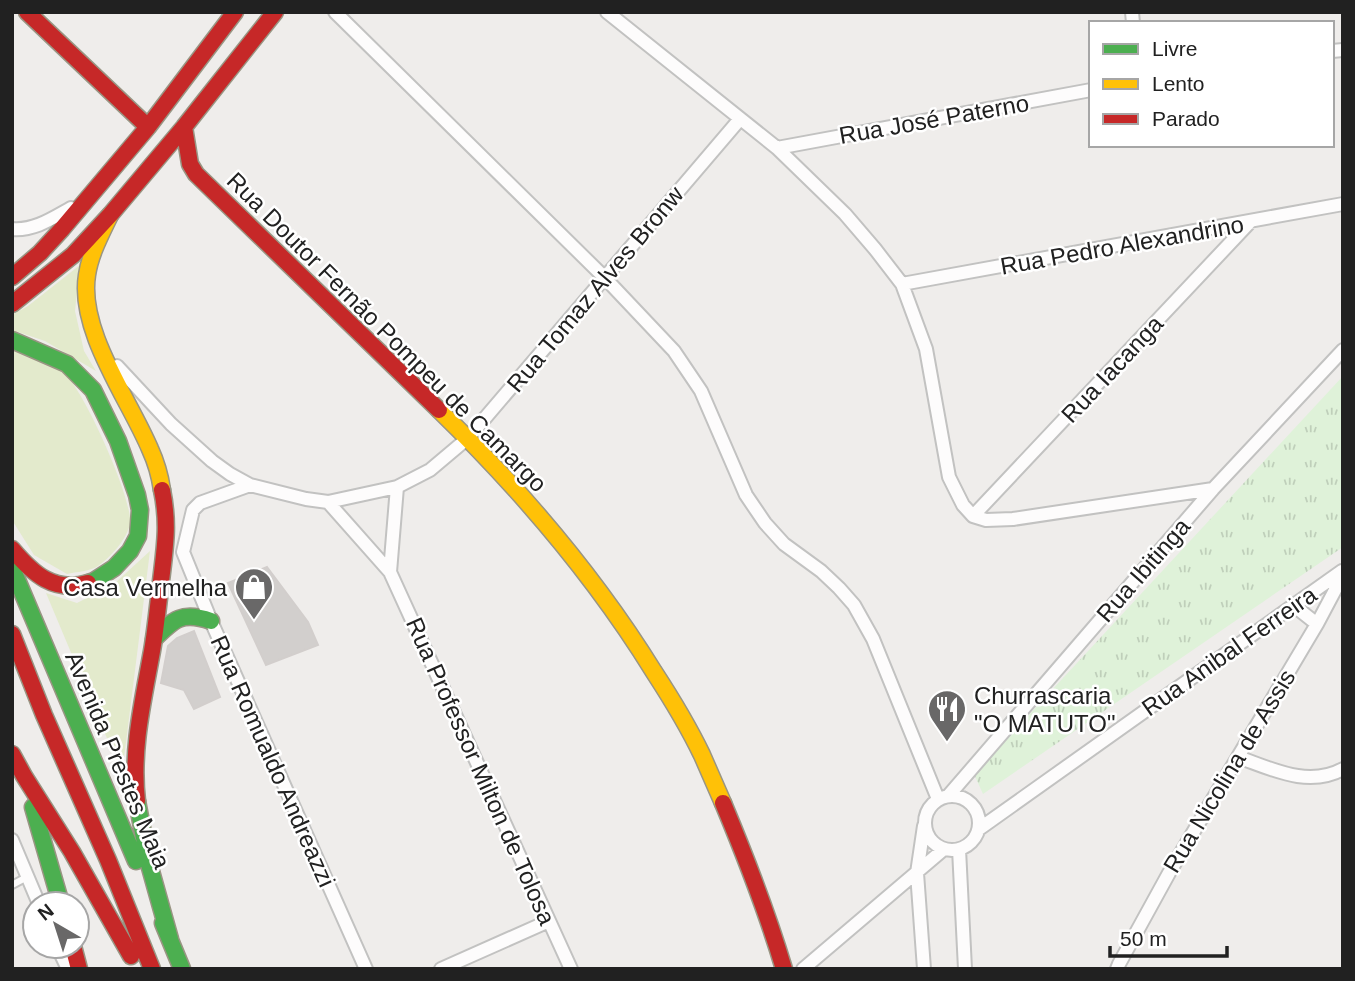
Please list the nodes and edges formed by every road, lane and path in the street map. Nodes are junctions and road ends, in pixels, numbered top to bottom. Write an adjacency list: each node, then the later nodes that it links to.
1 (27, 12): 8 (main road)
2 (236, 12): 8 (main road)
3 (275, 12): 9 (main road)
4 (335, 12): 19 (street)
5 (607, 12): 7 (street)
6 (1089, 90): 10 (street, Rua José Paterno)
7 (740, 119): 10 (street); 19 (street, Rua Tomaz Alves Bronw)
8 (148, 127): 11 (main road)
9 (184, 127): 13 (main road); 25 (main road, Rua Doutor Fernão Pompeu de Camargo)
10 (777, 148): 20 (street)
11 (84, 201): 15 (street); 16 (main road)
12 (1343, 204): 14 (street, Rua Pedro Alexandrino)
13 (110, 215): 21 (main road); 23 (main road)
14 (1250, 222): 20 (street, Rua Pedro Alexandrino); 30 (street, Rua Iacanga)
15 (12, 229)
16 (61, 229): 17 (main road); 18 (main road)
17 (12, 258)
18 (12, 277)
19 (605, 278): 25 (street, Rua Tomaz Alves Bronw); 44 (street)
20 (902, 284): 30 (street)
21 (12, 304)
22 (12, 340): 31 (main road)
23 (101, 350): 26 (street, Rua Tomaz Alves Bronw); 39 (main road)
24 (1343, 350): 28 (street, Rua Ibitinga)
25 (468, 438): 27 (street, Rua Tomaz Alves Bronw); 63 (main road, Rua Doutor Fernão Pompeu de Camargo)
26 (250, 485): 29 (street, Rua Tomaz Alves Bronw); 36 (street, Rua Romualdo Andreazzi)
27 (397, 487): 29 (street, Rua Tomaz Alves Bronw); 33 (street, Rua Professor Milton de Tolosa)
28 (1213, 489): 30 (street); 44 (street, Rua Ibitinga)
29 (328, 502): 33 (street, Rua Professor Milton de Tolosa)
30 (973, 516)
31 (12, 549)
32 (12, 568): 56 (main road, Avenida Prestes Maia)
33 (390, 572): 55 (street, Rua Professor Milton de Tolosa)
34 (1343, 573): 35 (street, Rua Anibal Ferreira); 37 (street, Rua Nicolina de Assis)
35 (1293, 605): 37 (street); 46 (street, Rua Anibal Ferreira)
36 (211, 621): 39 (main road); 60 (street, Rua Romualdo Andreazzi)
37 (1317, 624): 41 (street, Rua Nicolina de Assis)
38 (12, 634): 58 (main road, Avenida Prestes Maia)
39 (154, 639): 56 (main road)
40 (12, 754): 43 (main road)
41 (1238, 757): 42 (street); 67 (street, Rua Nicolina de Assis)
42 (1343, 769)
43 (24, 776): 54 (main road); 57 (main road)
44 (944, 797): 45 (street); 46 (street)
45 (925, 822): 48 (street); 50 (street)
46 (979, 829): 49 (street, Rua Anibal Ferreira)
47 (12, 840): 51 (street)
48 (944, 849): 49 (street); 50 (street)
49 (959, 849): 66 (street)
50 (917, 873): 64 (street); 65 (street)
51 (27, 877): 52 (lane); 53 (street)
52 (12, 885)
53 (32, 890)
54 (57, 890)
55 (549, 921): 61 (street); 62 (street, Rua Professor Milton de Tolosa)
56 (170, 939): 59 (main road, Avenida Prestes Maia)
57 (138, 969)
58 (152, 969)
59 (182, 969)
60 (366, 969)
61 (441, 969)
62 (571, 969)
63 (784, 969)
64 (803, 969)
65 (924, 969)
66 (965, 969)
67 (1117, 969)

